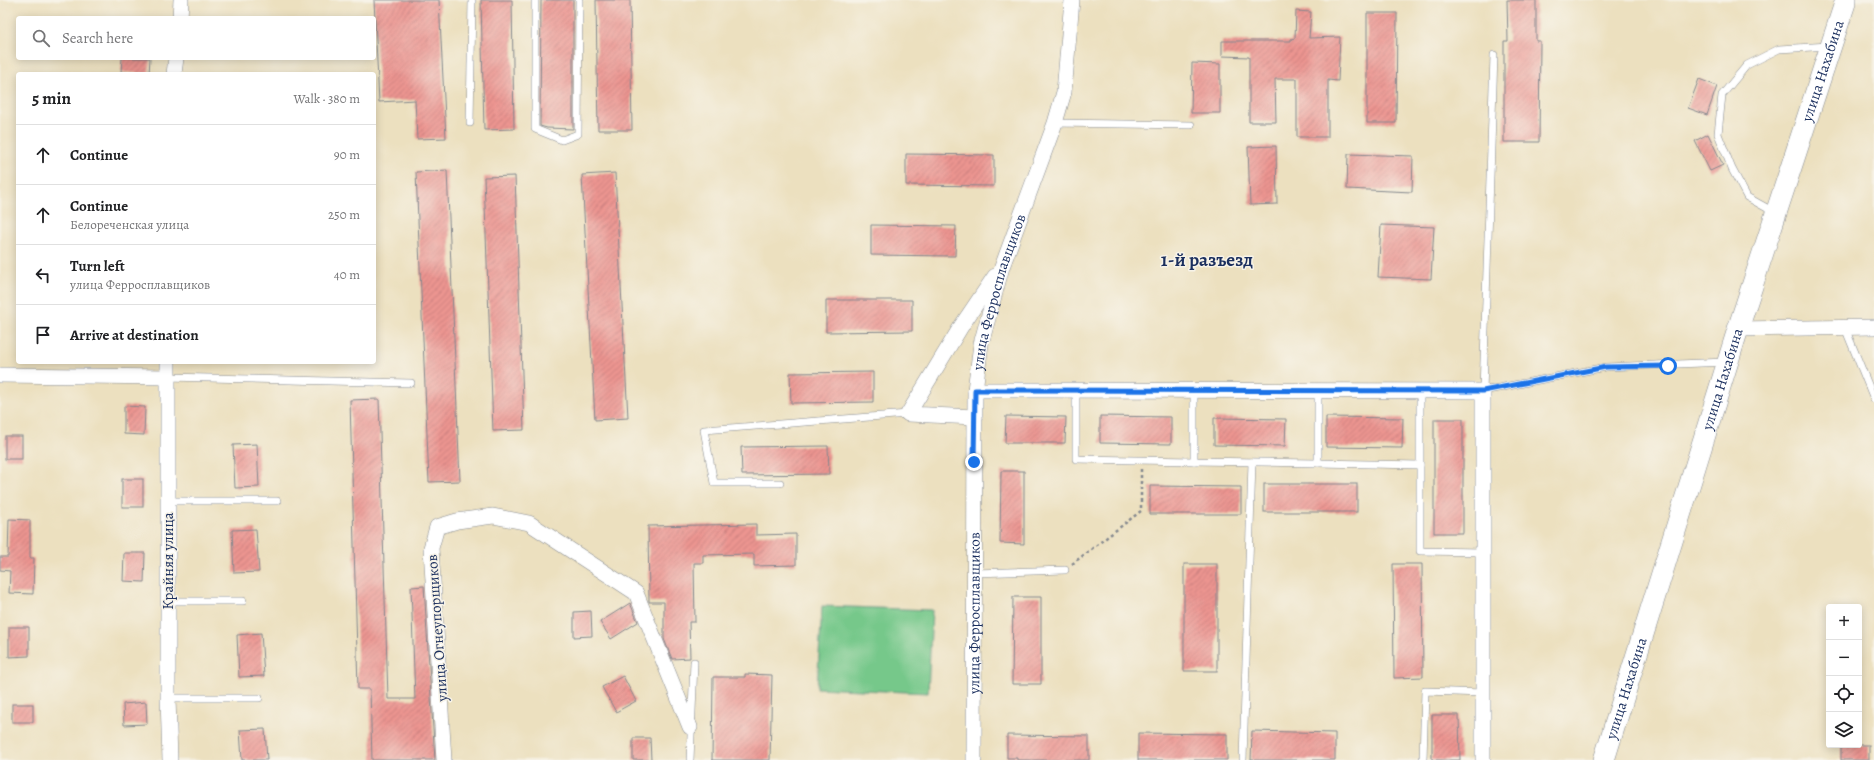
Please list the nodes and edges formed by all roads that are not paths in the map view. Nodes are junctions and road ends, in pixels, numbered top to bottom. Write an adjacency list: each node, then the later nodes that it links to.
1 (182, 0): 7 (street)
2 (472, 0): 12 (lane)
3 (535, 0): 4 (lane)
4 (579, 0)
5 (1072, 0): 13 (street, улица Ферросплавщиков)
6 (1846, 0): 8 (main road, улица Нахабина)
7 (180, 16)
8 (1832, 45): 15 (main road, улица Нахабина); 15 (lane)
9 (1494, 55): 29 (lane)
10 (176, 60): 11 (street)
11 (174, 72)
12 (470, 123)
13 (1055, 123): 14 (lane); 16 (street, улица Ферросплавщиков)
14 (1191, 125)
15 (1776, 214): 19 (main road, улица Нахабина)
16 (1002, 266): 24 (street, улица Ферросплавщиков); 31 (street)
17 (1874, 327): 18 (street)
18 (1845, 328): 19 (street); 30 (lane)
19 (1738, 329): 20 (main road, улица Нахабина)
20 (1728, 362): 29 (lane); 57 (main road, улица Нахабина)
21 (168, 369): 22 (street); 23 (lane); 38 (street, Крайняя улица)
22 (0, 375)
23 (411, 383)
24 (975, 390): 25 (street); 32 (street, улица Ферросплавщиков)
25 (1076, 390): 26 (street); 33 (lane)
26 (1194, 390): 27 (street); 33 (lane)
27 (1318, 390): 28 (street); 35 (lane)
28 (1420, 391): 29 (street); 36 (lane)
29 (1483, 391): 40 (street)
30 (1874, 399)
31 (908, 414): 32 (street); 37 (lane)
32 (975, 417): 42 (street, улица Ферросплавщиков)
33 (1194, 461): 34 (lane)
34 (1252, 462): 35 (lane); 54 (lane)
35 (1318, 463): 36 (lane)
36 (1420, 465): 40 (lane)
37 (780, 483)
38 (168, 501): 39 (lane); 43 (street, Крайняя улица)
39 (277, 501)
40 (1483, 552): 46 (street)
41 (1065, 570): 42 (lane)
42 (974, 573): 53 (street, улица Ферросплавщиков)
43 (169, 601): 44 (lane); 47 (street, Крайняя улица)
44 (243, 602)
45 (694, 662): 49 (lane)
46 (1483, 694): 55 (lane); 56 (street)
47 (168, 698): 48 (lane); 50 (street, Крайняя улица)
48 (259, 698)
49 (690, 727): 51 (street, улица Огнеупорщиков); 52 (lane)
50 (170, 760)
51 (444, 760)
52 (690, 760)
53 (974, 760)
54 (1243, 760)
55 (1423, 760)
56 (1483, 760)
57 (1604, 760)

